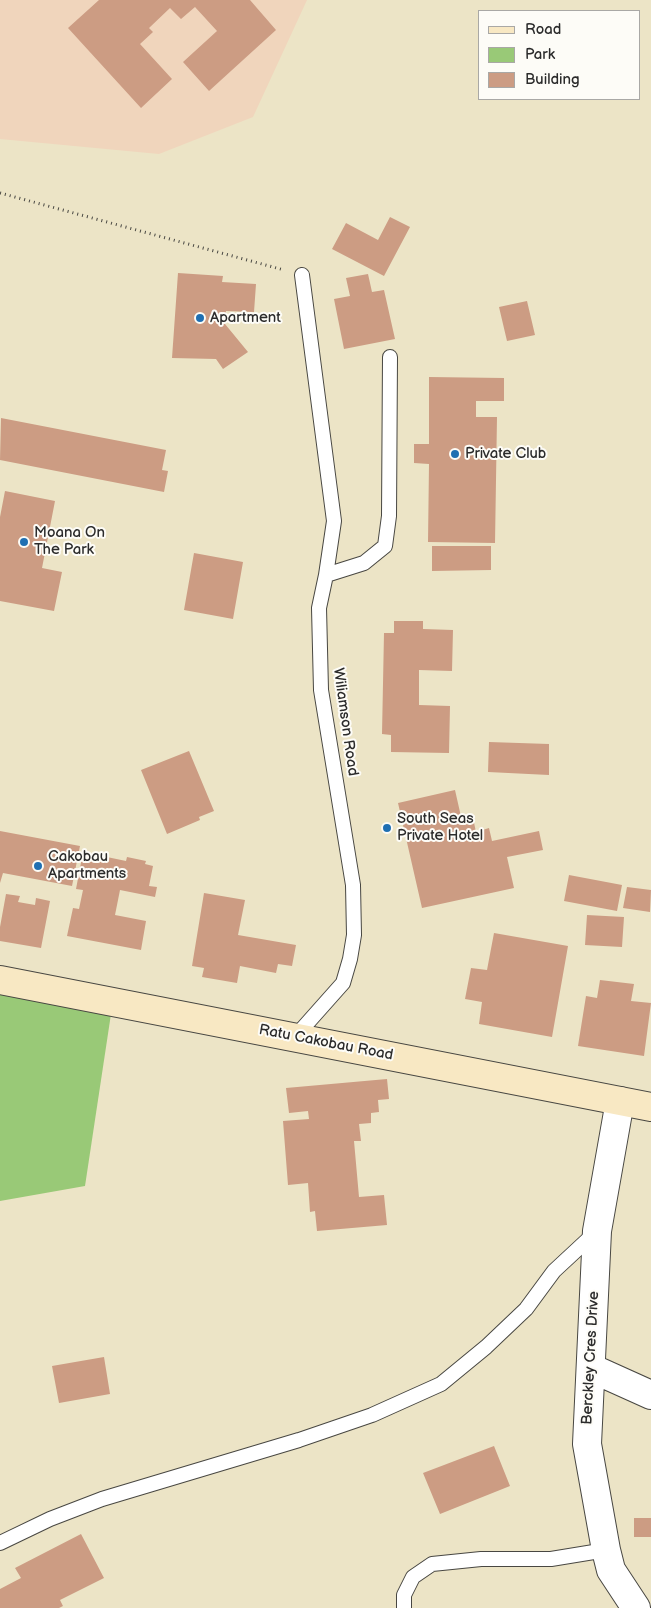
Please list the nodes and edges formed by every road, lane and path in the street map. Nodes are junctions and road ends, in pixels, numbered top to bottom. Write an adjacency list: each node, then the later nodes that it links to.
1 (0, 192): 2 (path)
2 (302, 275): 4 (lane, Wiliamson Road)
3 (390, 357): 4 (lane)
4 (326, 575): 6 (lane, Wiliamson Road)
5 (0, 980): 6 (main road, Ratu Cakobau Road)
6 (295, 1037): 7 (main road, Ratu Cakobau Road)
7 (620, 1101): 8 (main road, Ratu Cakobau Road); 9 (street, Berckley Cres Drive)
8 (651, 1107)
9 (597, 1231): 10 (street, Berckley Cres Drive); 12 (lane)
10 (590, 1368): 11 (street); 13 (street, Berckley Cres Drive)
11 (651, 1395)
12 (0, 1543)
13 (606, 1550): 14 (lane); 15 (street, Berckley Cres Drive)
14 (404, 1608)
15 (636, 1608)

